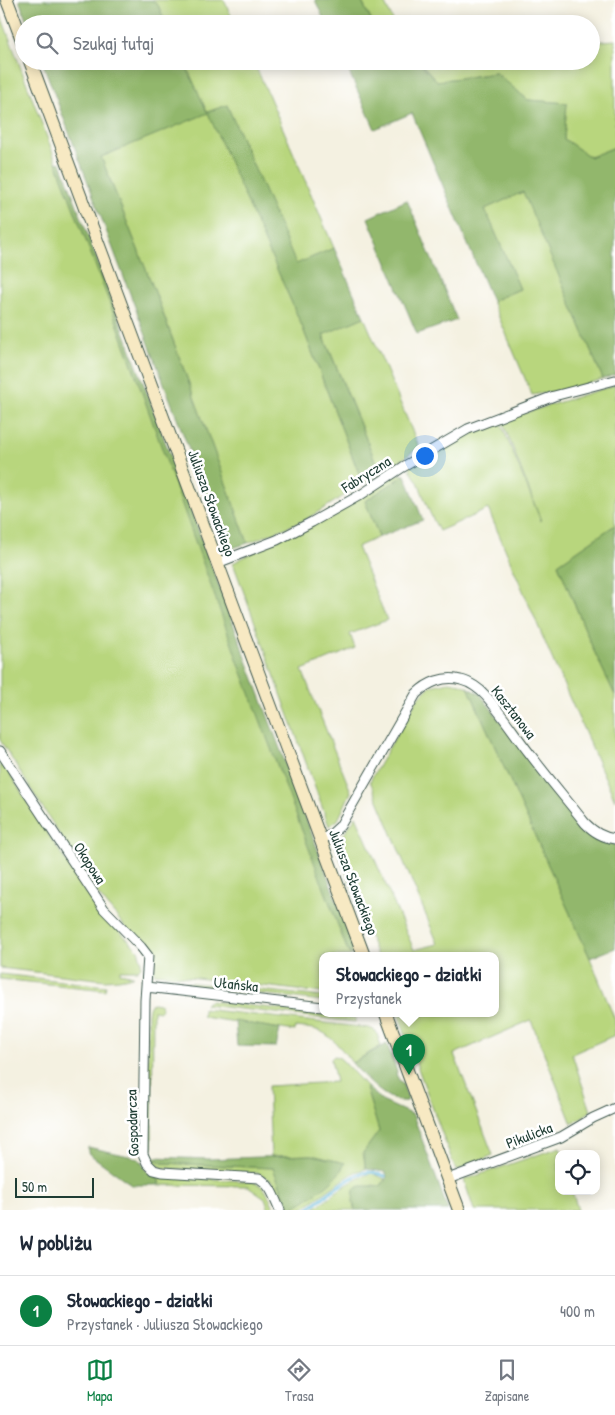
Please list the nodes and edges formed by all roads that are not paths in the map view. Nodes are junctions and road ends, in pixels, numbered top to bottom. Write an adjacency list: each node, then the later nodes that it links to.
1 (7, 0): 2 (street)
2 (15, 21)
3 (33, 70): 5 (street, Juliusza Słowackiego)
4 (615, 380): 5 (street, Fabryczna)
5 (217, 563): 8 (street, Juliusza Słowackiego)
6 (0, 752): 10 (street, Okopowa)
7 (615, 839): 8 (street, Kasztanowa)
8 (321, 840): 9 (street, Juliusza Słowackiego)
9 (363, 952)
10 (146, 987): 11 (street, Ułańska); 15 (street, Gospodarcza)
11 (319, 1008)
12 (387, 1017): 14 (street)
13 (615, 1108): 14 (street, Pikulicka)
14 (448, 1179): 16 (street)
15 (280, 1210)
16 (460, 1210)

